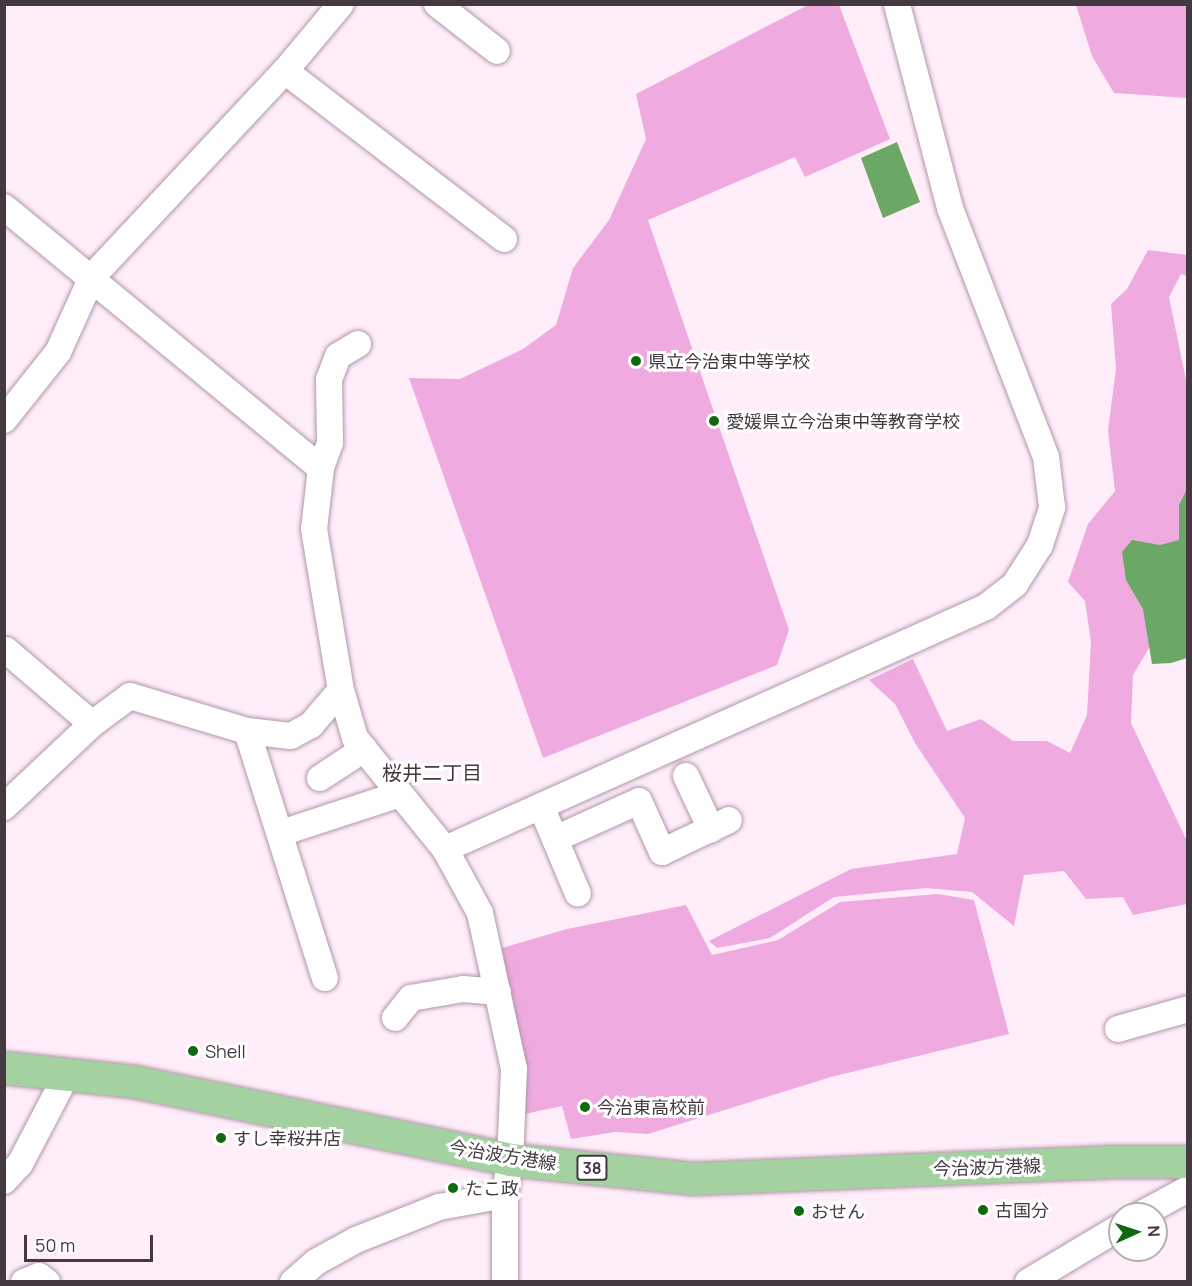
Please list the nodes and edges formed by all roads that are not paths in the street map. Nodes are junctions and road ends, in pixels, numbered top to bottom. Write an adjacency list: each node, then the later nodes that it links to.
1 (341, 4): 5 (street)
2 (437, 4): 4 (street)
3 (897, 4): 20 (street)
4 (498, 51)
5 (285, 71): 7 (street); 8 (street)
6 (4, 207): 8 (street)
7 (504, 239)
8 (92, 277): 10 (street); 11 (street)
9 (358, 344): 11 (street)
10 (4, 420)
11 (321, 468): 13 (street)
12 (6, 650): 14 (street)
13 (341, 690): 15 (street); 16 (street)
14 (92, 724): 15 (street); 21 (street)
15 (248, 731): 22 (street)
16 (364, 749): 18 (street); 19 (street)
17 (687, 776): 23 (street)
18 (320, 778)
19 (400, 794): 22 (street); 24 (street)
20 (541, 806): 23 (street); 24 (street)
21 (4, 807)
22 (281, 833): 26 (street)
23 (555, 839): 25 (street)
24 (445, 849): 27 (street)
25 (578, 894)
26 (325, 978)
27 (498, 992): 29 (street); 33 (street)
28 (1188, 1009): 30 (street)
29 (395, 1018)
30 (1118, 1029)
31 (4, 1068): 32 (main road, 今治波方港線 / 38)
32 (67, 1074): 33 (main road, 今治波方港線 / 38); 35 (street)
33 (510, 1160): 34 (main road, 今治波方港線 / 38); 37 (street)
34 (1188, 1162)
35 (4, 1181)
36 (1188, 1189): 38 (street)
37 (505, 1195): 42 (street); 43 (street)
38 (1164, 1202)
39 (1108, 1234): 44 (street)
40 (24, 1281): 41 (street)
41 (47, 1281)
42 (293, 1281)
43 (505, 1281)
44 (1028, 1281)

